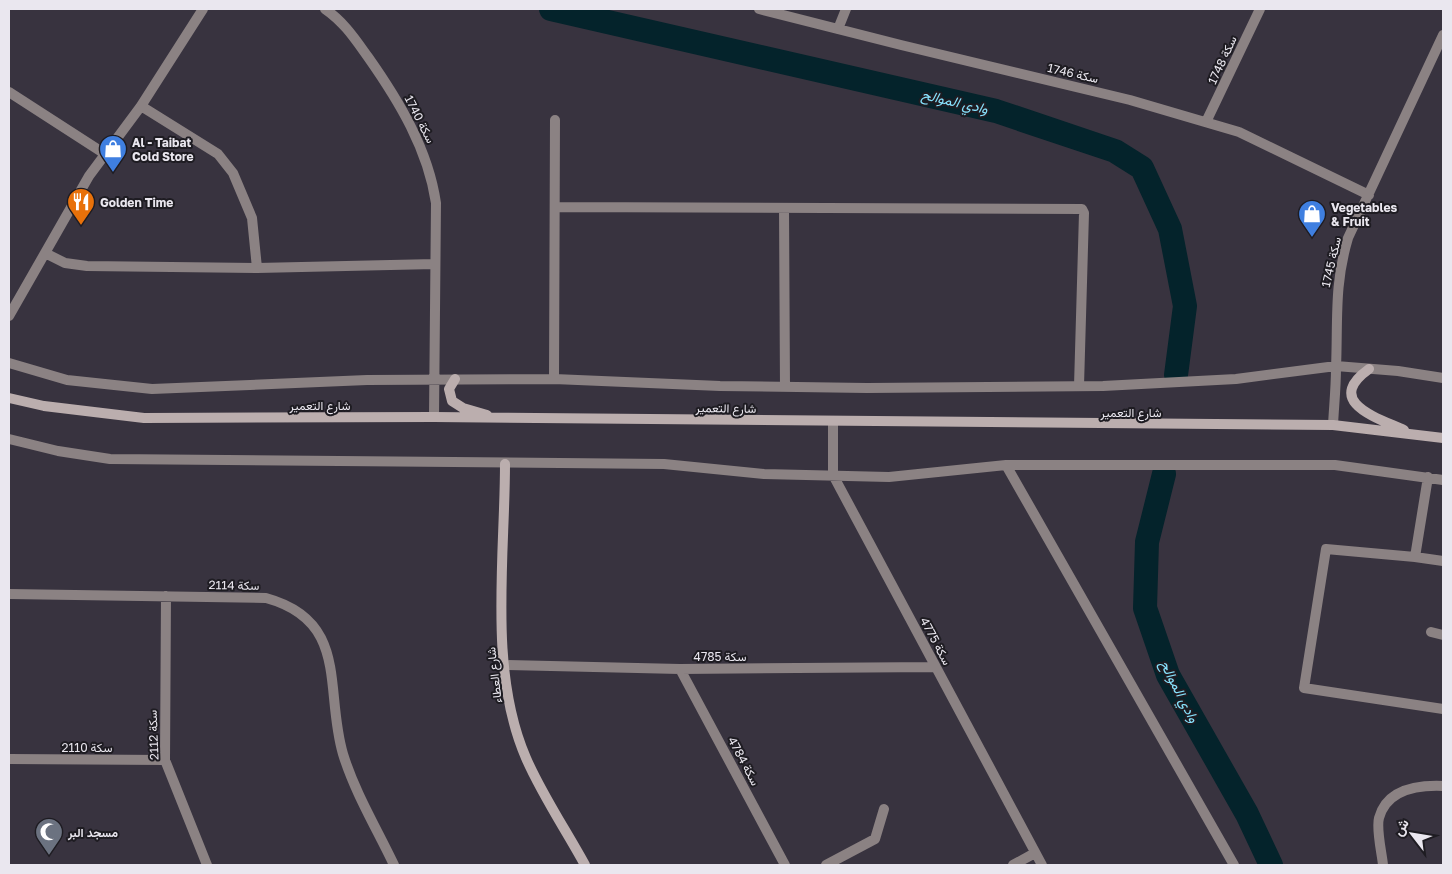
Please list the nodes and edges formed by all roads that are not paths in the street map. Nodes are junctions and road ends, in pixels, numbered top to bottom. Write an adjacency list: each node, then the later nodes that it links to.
1 (203, 9): 9 (street)
2 (325, 9): 17 (street, سكة 1740)
3 (759, 9): 6 (street, سكة 1746)
4 (846, 9): 6 (street)
5 (1260, 9): 11 (street, سكة 1748)
6 (838, 29): 11 (street, سكة 1746)
7 (1443, 35): 13 (street, سكة 1745)
8 (9, 92): 12 (street)
9 (141, 106): 12 (street); 18 (street)
10 (555, 120): 14 (street)
11 (1206, 122): 13 (street, سكة 1746)
12 (105, 154): 16 (street)
13 (1369, 195): 21 (street, سكة 1745)
14 (555, 207): 15 (street); 26 (street)
15 (784, 208): 27 (street); 28 (street)
16 (45, 253): 18 (street); 19 (street)
17 (435, 264): 18 (street); 24 (street, سكة 1740)
18 (257, 268)
19 (9, 316)
20 (9, 363): 24 (street)
21 (1336, 366): 22 (street); 27 (street); 33 (street, سكة 1745)
22 (1369, 369): 23 (street); 34 (main road)
23 (1443, 378)
24 (434, 379): 25 (street); 30 (street, سكة 1740)
25 (455, 379): 26 (street); 31 (main road)
26 (554, 379): 28 (street)
27 (1079, 386): 28 (street)
28 (785, 387)
29 (9, 398): 30 (main road, شارع التعمير)
30 (434, 417): 31 (main road, شارع التعمير)
31 (495, 418): 32 (main road, شارع التعمير)
32 (833, 422): 33 (main road, شارع التعمير); 39 (street, سكة 4775)
33 (1333, 425): 34 (main road, شارع التعمير)
34 (1414, 434): 35 (main road, شارع التعمير)
35 (1443, 438)
36 (9, 439): 37 (street)
37 (505, 464): 39 (street); 48 (main road, شارع العطاء)
38 (1006, 465): 39 (street); 40 (street); 64 (street)
39 (833, 475): 49 (street, سكة 4775)
40 (1428, 477): 41 (street); 42 (street)
41 (1443, 480)
42 (1415, 557): 43 (street); 51 (street)
43 (1443, 561)
44 (9, 594): 45 (street, سكة 2114)
45 (166, 596): 53 (street, سكة 2112); 58 (street, سكة 2114)
46 (1431, 632): 47 (street)
47 (1443, 635)
48 (504, 665): 50 (street, سكة 4785); 59 (main road, شارع العطاء)
49 (936, 667): 50 (street, سكة 4785); 56 (street, سكة 4775)
50 (680, 669): 60 (street, سكة 4784)
51 (1443, 709)
52 (9, 759): 53 (street, سكة 2110)
53 (165, 760): 57 (street, سكة 2112)
54 (1443, 786): 65 (street)
55 (884, 809): 61 (street)
56 (1035, 853): 62 (street); 63 (street, سكة 4775)
57 (207, 865)
58 (394, 865)
59 (585, 865)
60 (785, 865)
61 (826, 865)
62 (1013, 865)
63 (1042, 865)
64 (1234, 865)
65 (1383, 865)

